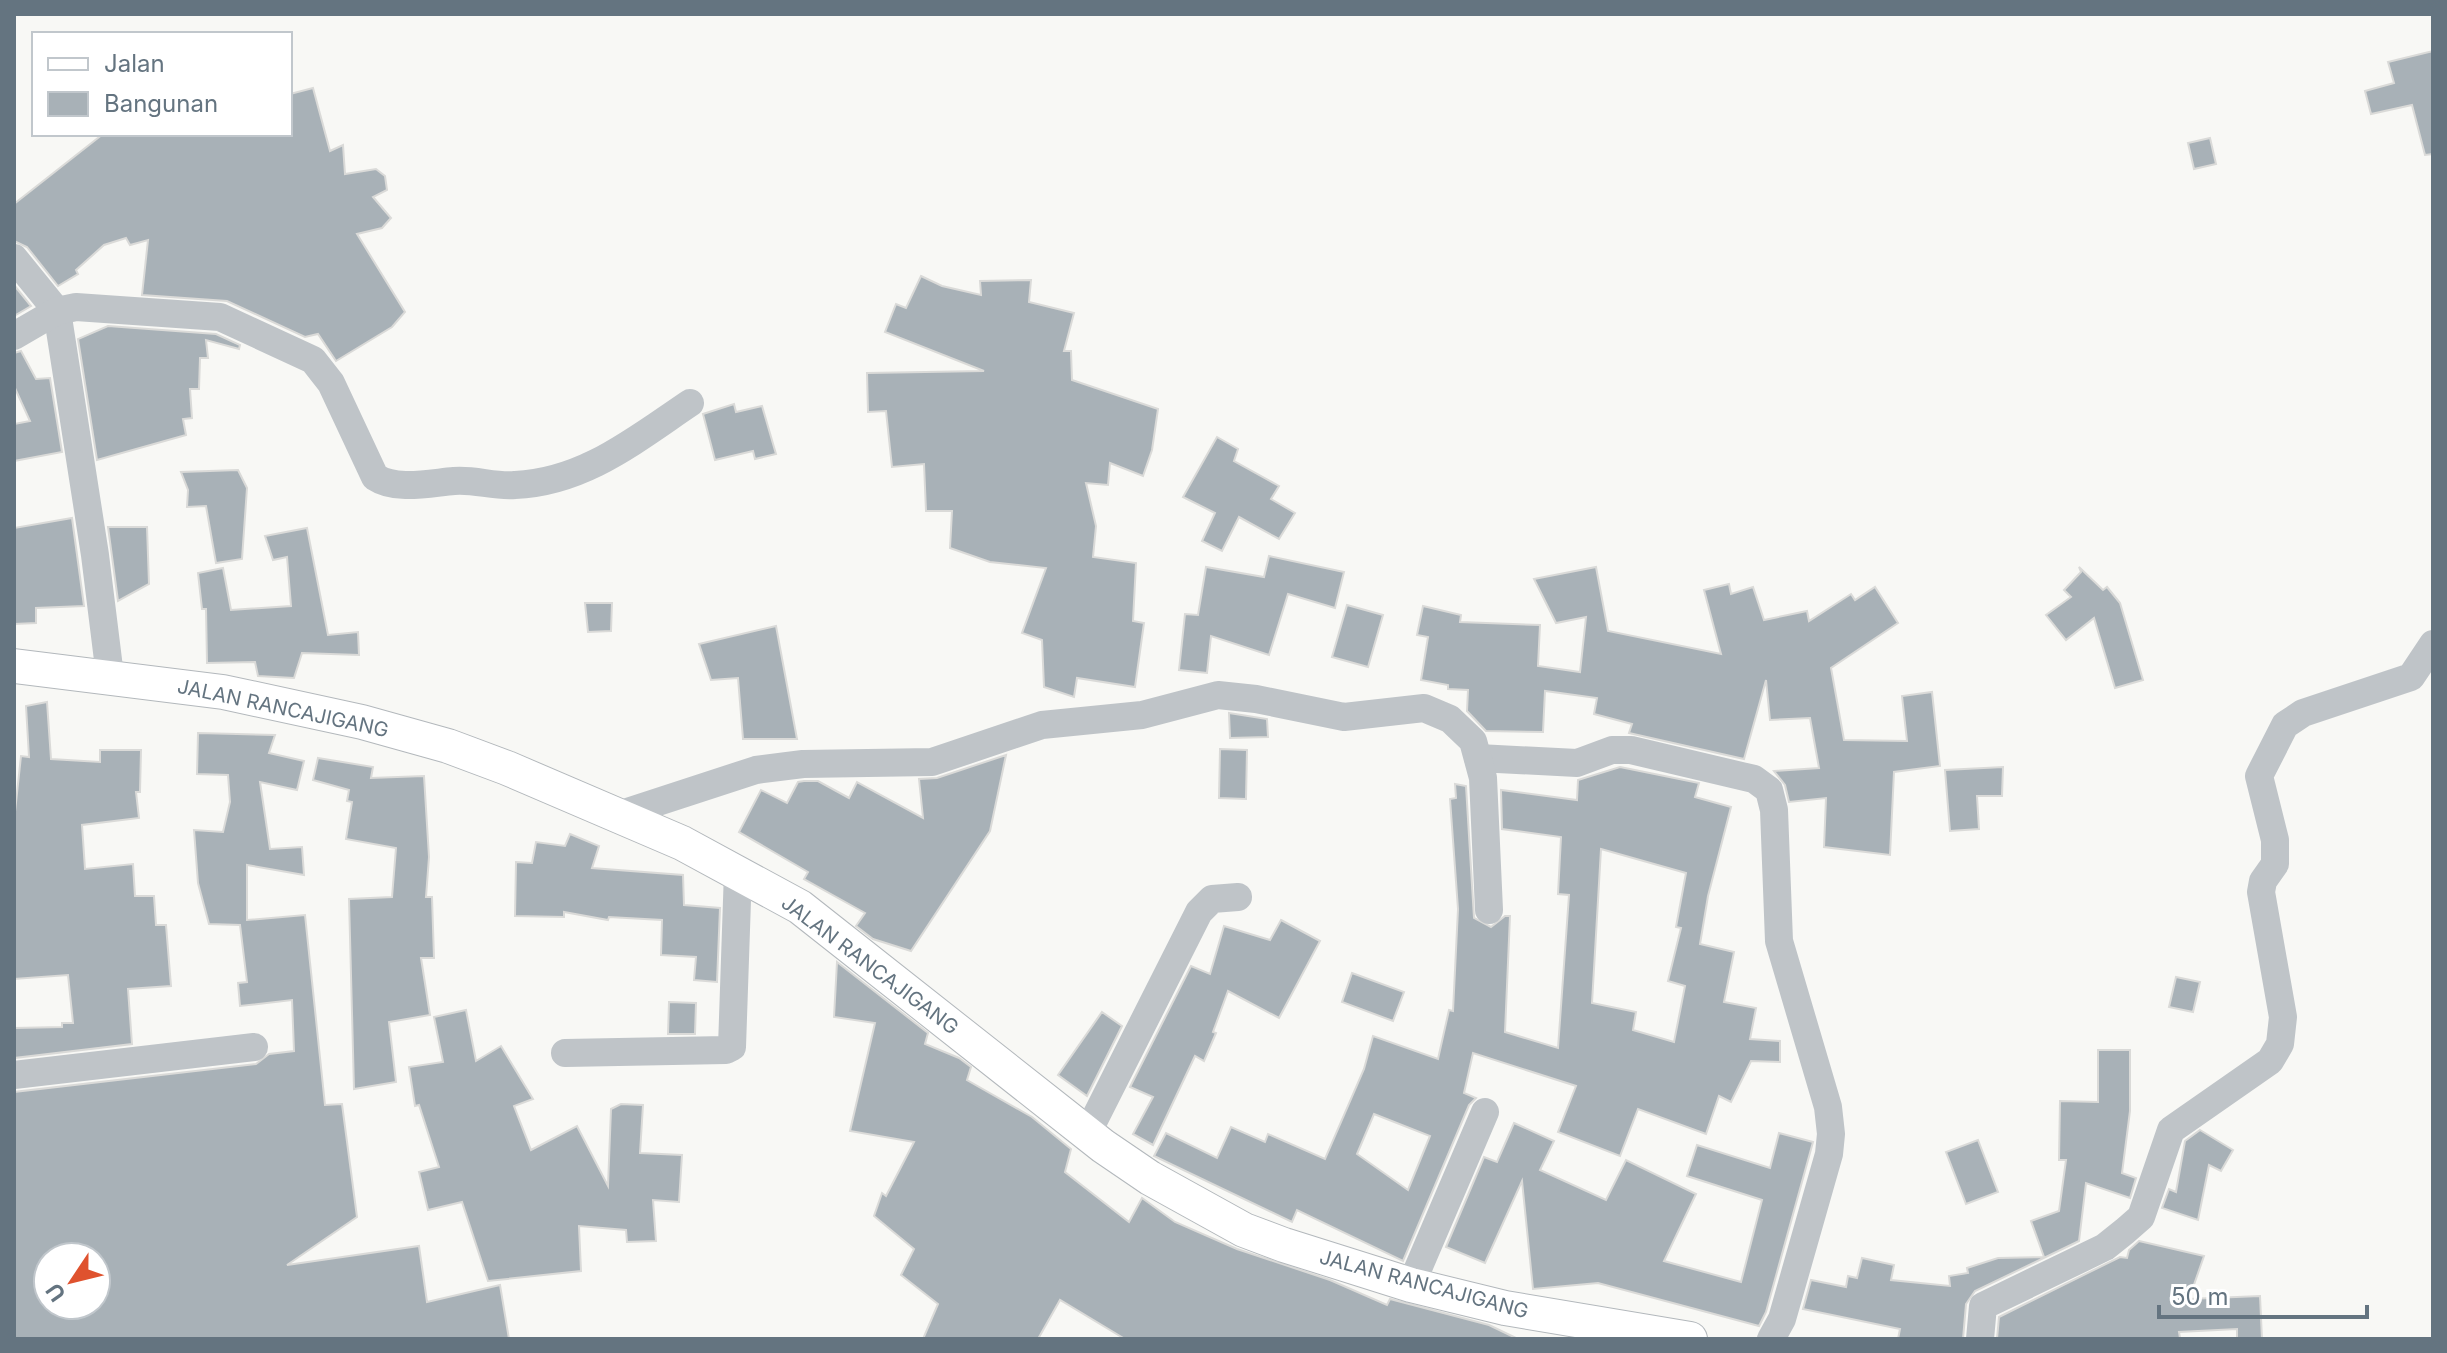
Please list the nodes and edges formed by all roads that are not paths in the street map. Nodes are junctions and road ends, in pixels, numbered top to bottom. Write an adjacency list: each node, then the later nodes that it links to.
1 (14, 258): 2 (street)
2 (57, 311): 3 (street); 4 (street); 7 (street)
3 (14, 336)
4 (690, 403)
5 (2433, 644): 21 (street)
6 (14, 666): 7 (main road, JALAN RANCAJIGANG)
7 (110, 676): 9 (main road, JALAN RANCAJIGANG)
8 (1478, 758): 9 (street); 12 (street); 20 (street)
9 (618, 815): 10 (main road, JALAN RANCAJIGANG)
10 (738, 871): 14 (street); 17 (main road, JALAN RANCAJIGANG)
11 (1238, 897): 17 (street)
12 (1489, 910)
13 (254, 1047): 15 (street)
14 (565, 1053)
15 (14, 1075)
16 (1485, 1112): 18 (street)
17 (1087, 1134): 18 (main road, JALAN RANCAJIGANG)
18 (1411, 1285): 19 (main road, JALAN RANCAJIGANG)
19 (1690, 1339)
20 (1771, 1339)
21 (1980, 1339)

